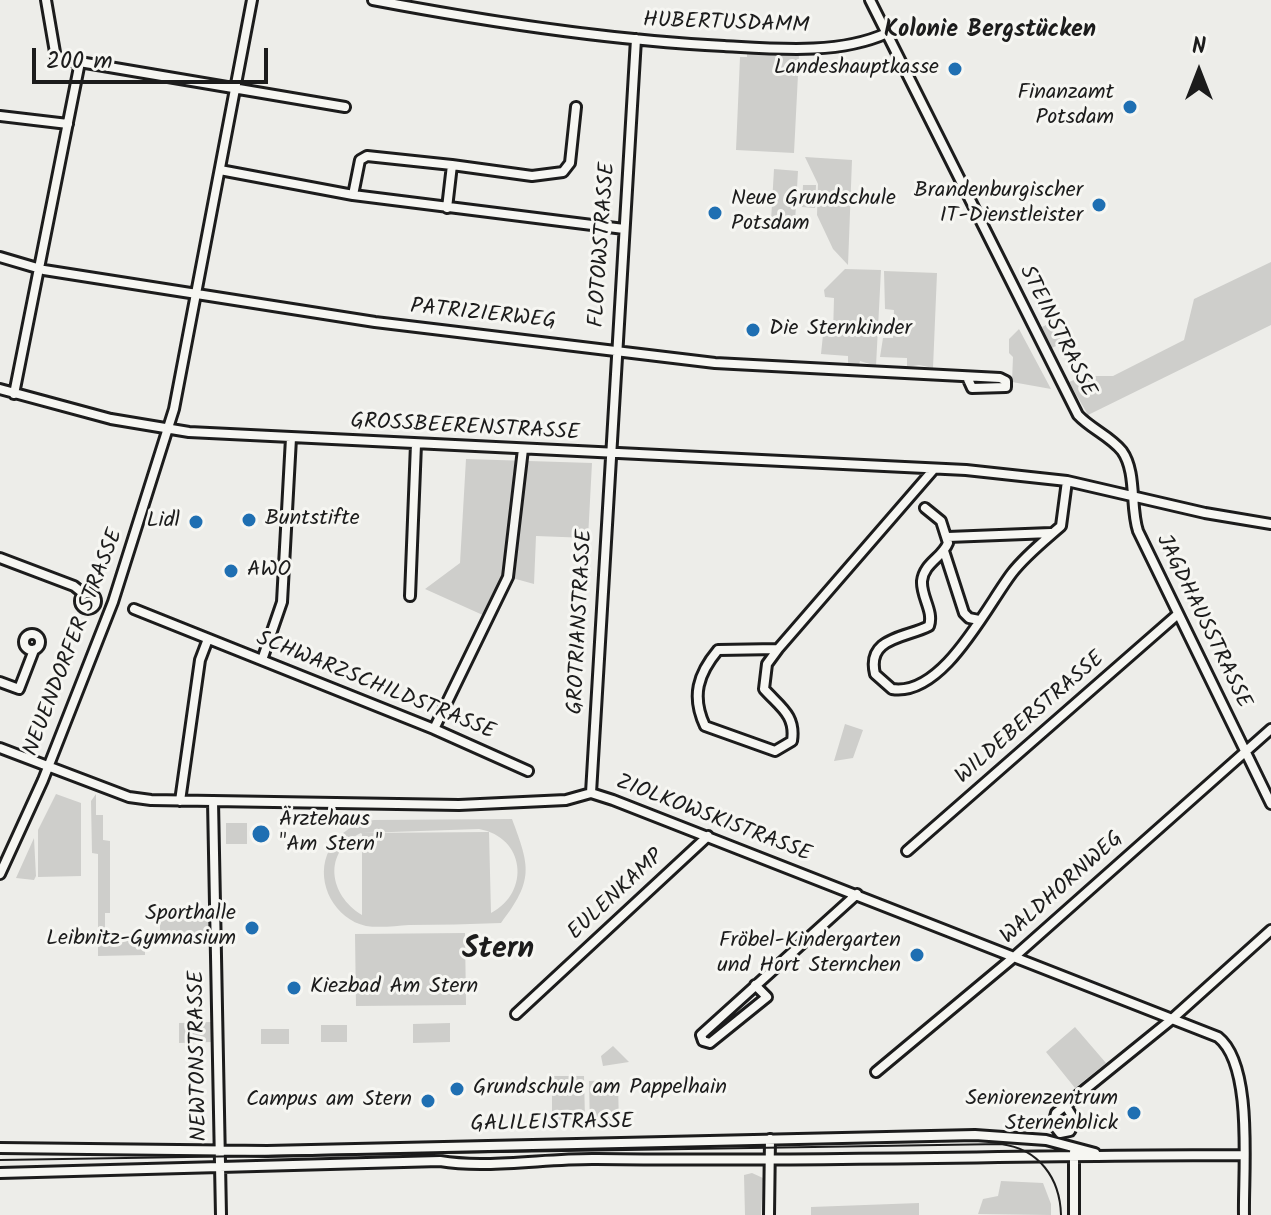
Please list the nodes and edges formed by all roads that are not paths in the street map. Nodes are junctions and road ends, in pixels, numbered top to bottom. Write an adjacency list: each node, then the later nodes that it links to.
1 (46, 0): 7 (street)
2 (252, 0): 8 (street, NEUENDORFER STRASSE)
3 (373, 0): 6 (street, HUBERTUSDAMM)
4 (870, 0): 5 (street, STEINSTRASSE)
5 (887, 33): 6 (street, HUBERTUSDAMM); 32 (street, STEINSTRASSE)
6 (636, 39): 17 (street, FLOTOWSTRASSE)
7 (80, 62): 8 (street); 12 (street)
8 (236, 86): 9 (street); 14 (street, NEUENDORFER STRASSE)
9 (345, 107)
10 (576, 107): 13 (street)
11 (0, 116): 12 (street)
12 (68, 124): 19 (street)
13 (452, 165): 15 (street); 16 (street)
14 (220, 170): 15 (street); 20 (street, NEUENDORFER STRASSE)
15 (353, 195): 16 (street)
16 (447, 208): 17 (street)
17 (624, 229): 21 (street, FLOTOWSTRASSE)
18 (0, 257): 19 (street, PATRIZIERWEG)
19 (39, 267): 20 (street, PATRIZIERWEG); 24 (street)
20 (195, 295): 21 (street, PATRIZIERWEG); 25 (street, NEUENDORFER STRASSE)
21 (616, 350): 22 (street, PATRIZIERWEG); 29 (street, FLOTOWSTRASSE)
22 (967, 377)
23 (0, 389): 24 (street, GROSSBEERENSTRASSE)
24 (14, 394): 25 (street, GROSSBEERENSTRASSE)
25 (167, 429): 26 (street, GROSSBEERENSTRASSE); 53 (street, NEUENDORFER STRASSE)
26 (291, 438): 27 (street, GROSSBEERENSTRASSE); 47 (street)
27 (416, 444): 28 (street, GROSSBEERENSTRASSE); 40 (street)
28 (523, 449): 29 (street, GROSSBEERENSTRASSE); 49 (street)
29 (610, 454): 30 (street, GROSSBEERENSTRASSE); 55 (street, GROTRIANSTRASSE)
30 (934, 469): 31 (street, GROSSBEERENSTRASSE); 45 (street)
31 (1067, 481): 32 (street, GROSSBEERENSTRASSE); 35 (street)
32 (1131, 496): 34 (street, GROSSBEERENSTRASSE); 42 (street, JAGDHAUSSTRASSE)
33 (925, 508): 36 (street)
34 (1271, 524)
35 (1053, 533): 36 (street); 43 (street)
36 (948, 537): 37 (street)
37 (944, 551): 43 (street); 43 (street)
38 (0, 558): 39 (street)
39 (84, 594)
40 (410, 596)
41 (134, 609): 44 (street, SCHWARZSCHILDSTRASSE)
42 (1178, 614): 52 (street, JAGDHAUSSTRASSE); 60 (street, WILDEBERSTRASSE)
43 (979, 620)
44 (208, 639): 47 (street, SCHWARZSCHILDSTRASSE); 56 (street)
45 (778, 649): 45 (street)
46 (34, 650): 48 (street)
47 (262, 660): 49 (street, SCHWARZSCHILDSTRASSE)
48 (0, 682)
49 (434, 729): 54 (street, SCHWARZSCHILDSTRASSE)
50 (1271, 729): 52 (street, WALDHORNWEG)
51 (0, 748): 53 (street, ZIOLKOWSKISTRASSE)
52 (1245, 751): 58 (street, JAGDHAUSSTRASSE); 65 (street, WALDHORNWEG)
53 (48, 766): 56 (street, ZIOLKOWSKISTRASSE); 61 (street, NEUENDORFER STRASSE)
54 (528, 771)
55 (591, 793): 57 (street, ZIOLKOWSKISTRASSE); 59 (street, ZIOLKOWSKISTRASSE)
56 (180, 801): 57 (street, ZIOLKOWSKISTRASSE)
57 (213, 801): 74 (street, NEWTONSTRASSE)
58 (1271, 804)
59 (708, 836): 63 (street, ZIOLKOWSKISTRASSE); 67 (street, EULENKAMP)
60 (907, 851)
61 (2, 870): 62 (street, NEUENDORFER STRASSE)
62 (0, 881)
63 (857, 894): 65 (street, ZIOLKOWSKISTRASSE); 66 (street)
64 (1271, 930): 68 (street)
65 (1014, 957): 68 (street, ZIOLKOWSKISTRASSE); 69 (street, WALDHORNWEG)
66 (755, 985): 66 (street)
67 (516, 1014)
68 (1172, 1019): 70 (street); 75 (street, ZIOLKOWSKISTRASSE)
69 (876, 1072)
70 (1066, 1106)
71 (770, 1139): 72 (street, GALILEISTRASSE); 74 (street, GALILEISTRASSE); 78 (street)
72 (1074, 1145): 76 (street); 77 (street, GALILEISTRASSE)
73 (0, 1148): 74 (street, GALILEISTRASSE)
74 (220, 1148): 79 (street, NEWTONSTRASSE)
75 (1243, 1155): 77 (street, GALILEISTRASSE); 84 (street, ZIOLKOWSKISTRASSE)
76 (1074, 1156): 77 (street, GALILEISTRASSE); 78 (street, GALILEISTRASSE); 83 (street)
77 (1103, 1156)
78 (770, 1160): 79 (street, GALILEISTRASSE); 82 (street)
79 (220, 1168): 80 (street, GALILEISTRASSE); 81 (street, NEWTONSTRASSE)
80 (0, 1173)
81 (221, 1215)
82 (769, 1215)
83 (1074, 1215)
84 (1244, 1215)

